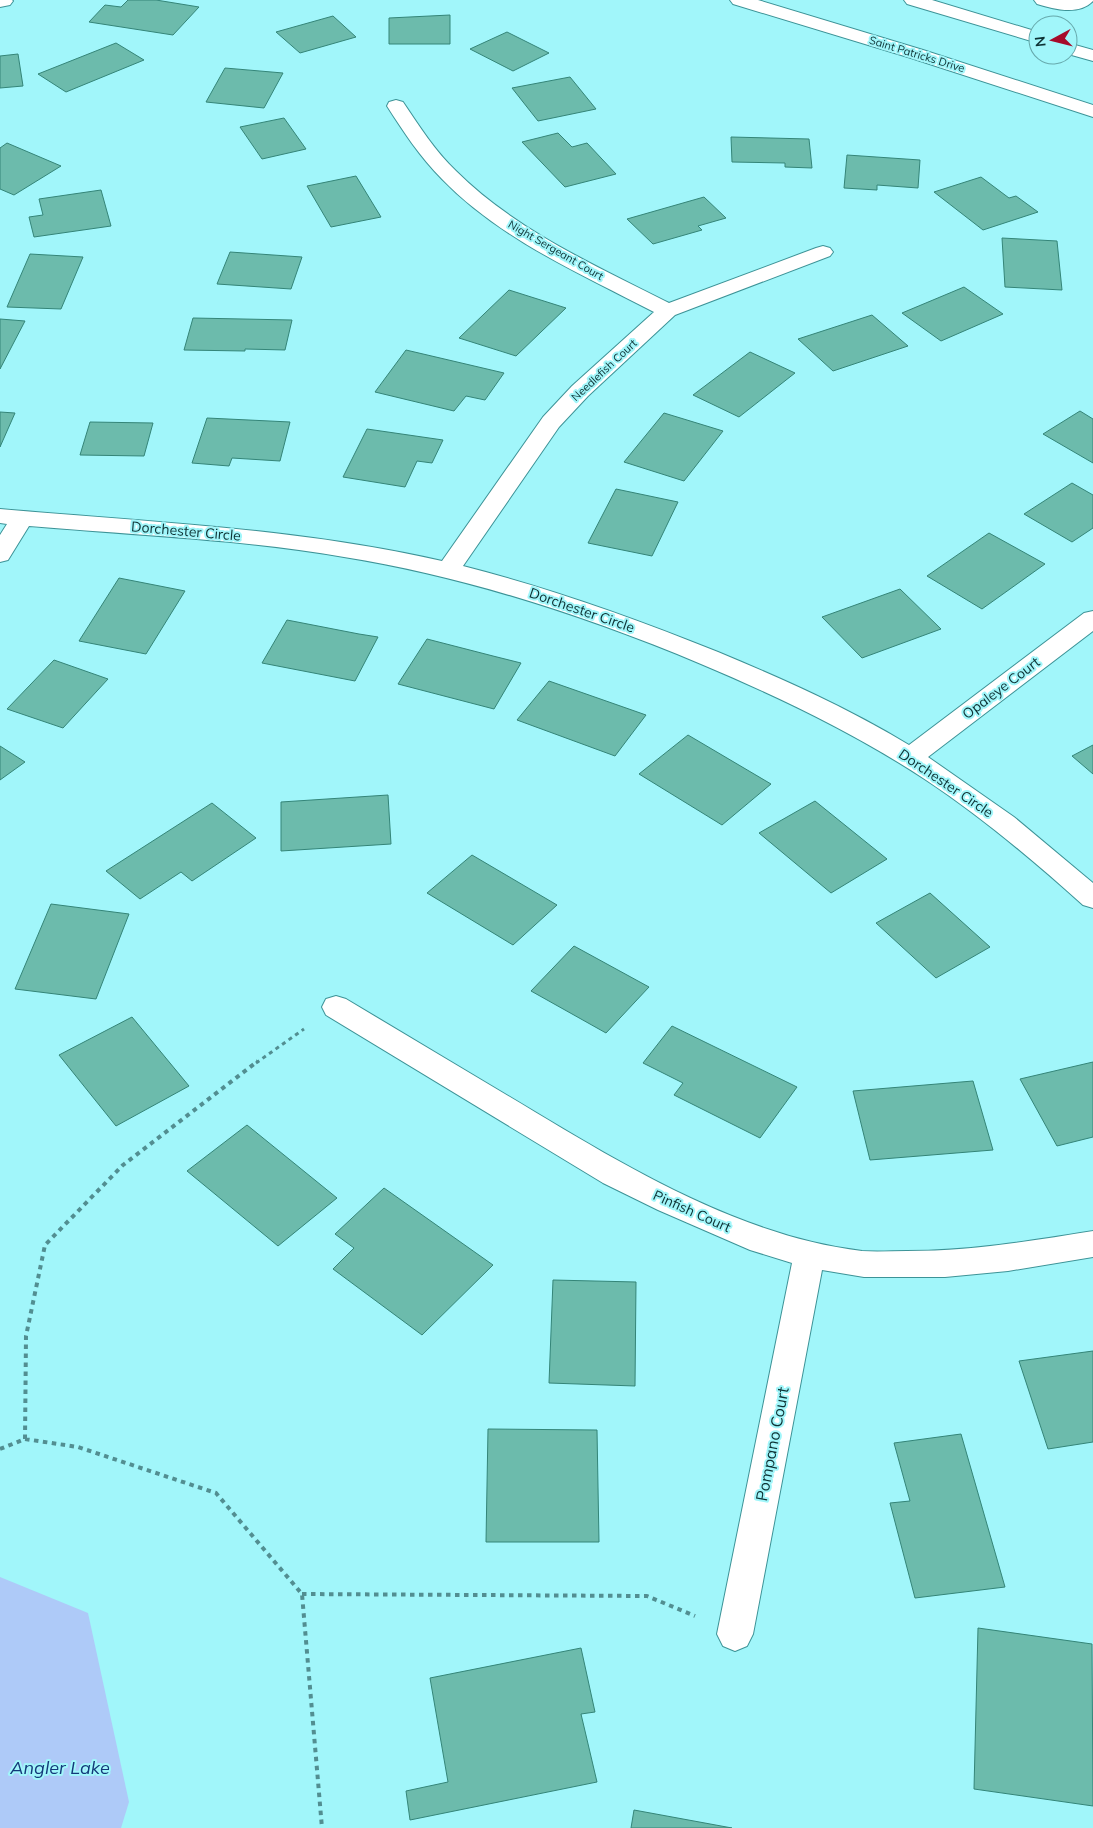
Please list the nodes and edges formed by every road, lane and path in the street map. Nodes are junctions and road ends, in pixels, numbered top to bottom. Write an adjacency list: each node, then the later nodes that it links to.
1 (739, 0): 9 (street, Saint Patricks Drive)
2 (914, 0): 5 (street)
3 (1043, 0): 4 (street)
4 (1087, 3)
5 (1028, 35)
6 (1078, 51): 7 (street)
7 (1093, 56)
8 (396, 106): 11 (street, Night Sergeant Court)
9 (1093, 111)
10 (823, 252): 11 (street, Needlefish Court)
11 (668, 311): 14 (street, Needlefish Court)
12 (11, 517): 13 (street); 14 (street, Dorchester Circle)
13 (0, 555)
14 (449, 569): 16 (street, Dorchester Circle)
15 (1093, 619): 16 (street, Opaleye Court)
16 (910, 757): 17 (street, Dorchester Circle)
17 (1093, 898)
18 (336, 1008): 20 (street, Pinfish Court); 21 (path)
19 (1093, 1244): 20 (street, Pinfish Court)
20 (809, 1255): 24 (street, Pompano Court)
21 (25, 1439): 22 (path); 23 (path)
22 (0, 1449)
23 (302, 1594): 24 (path); 25 (path)
24 (735, 1634)
25 (322, 1828)

